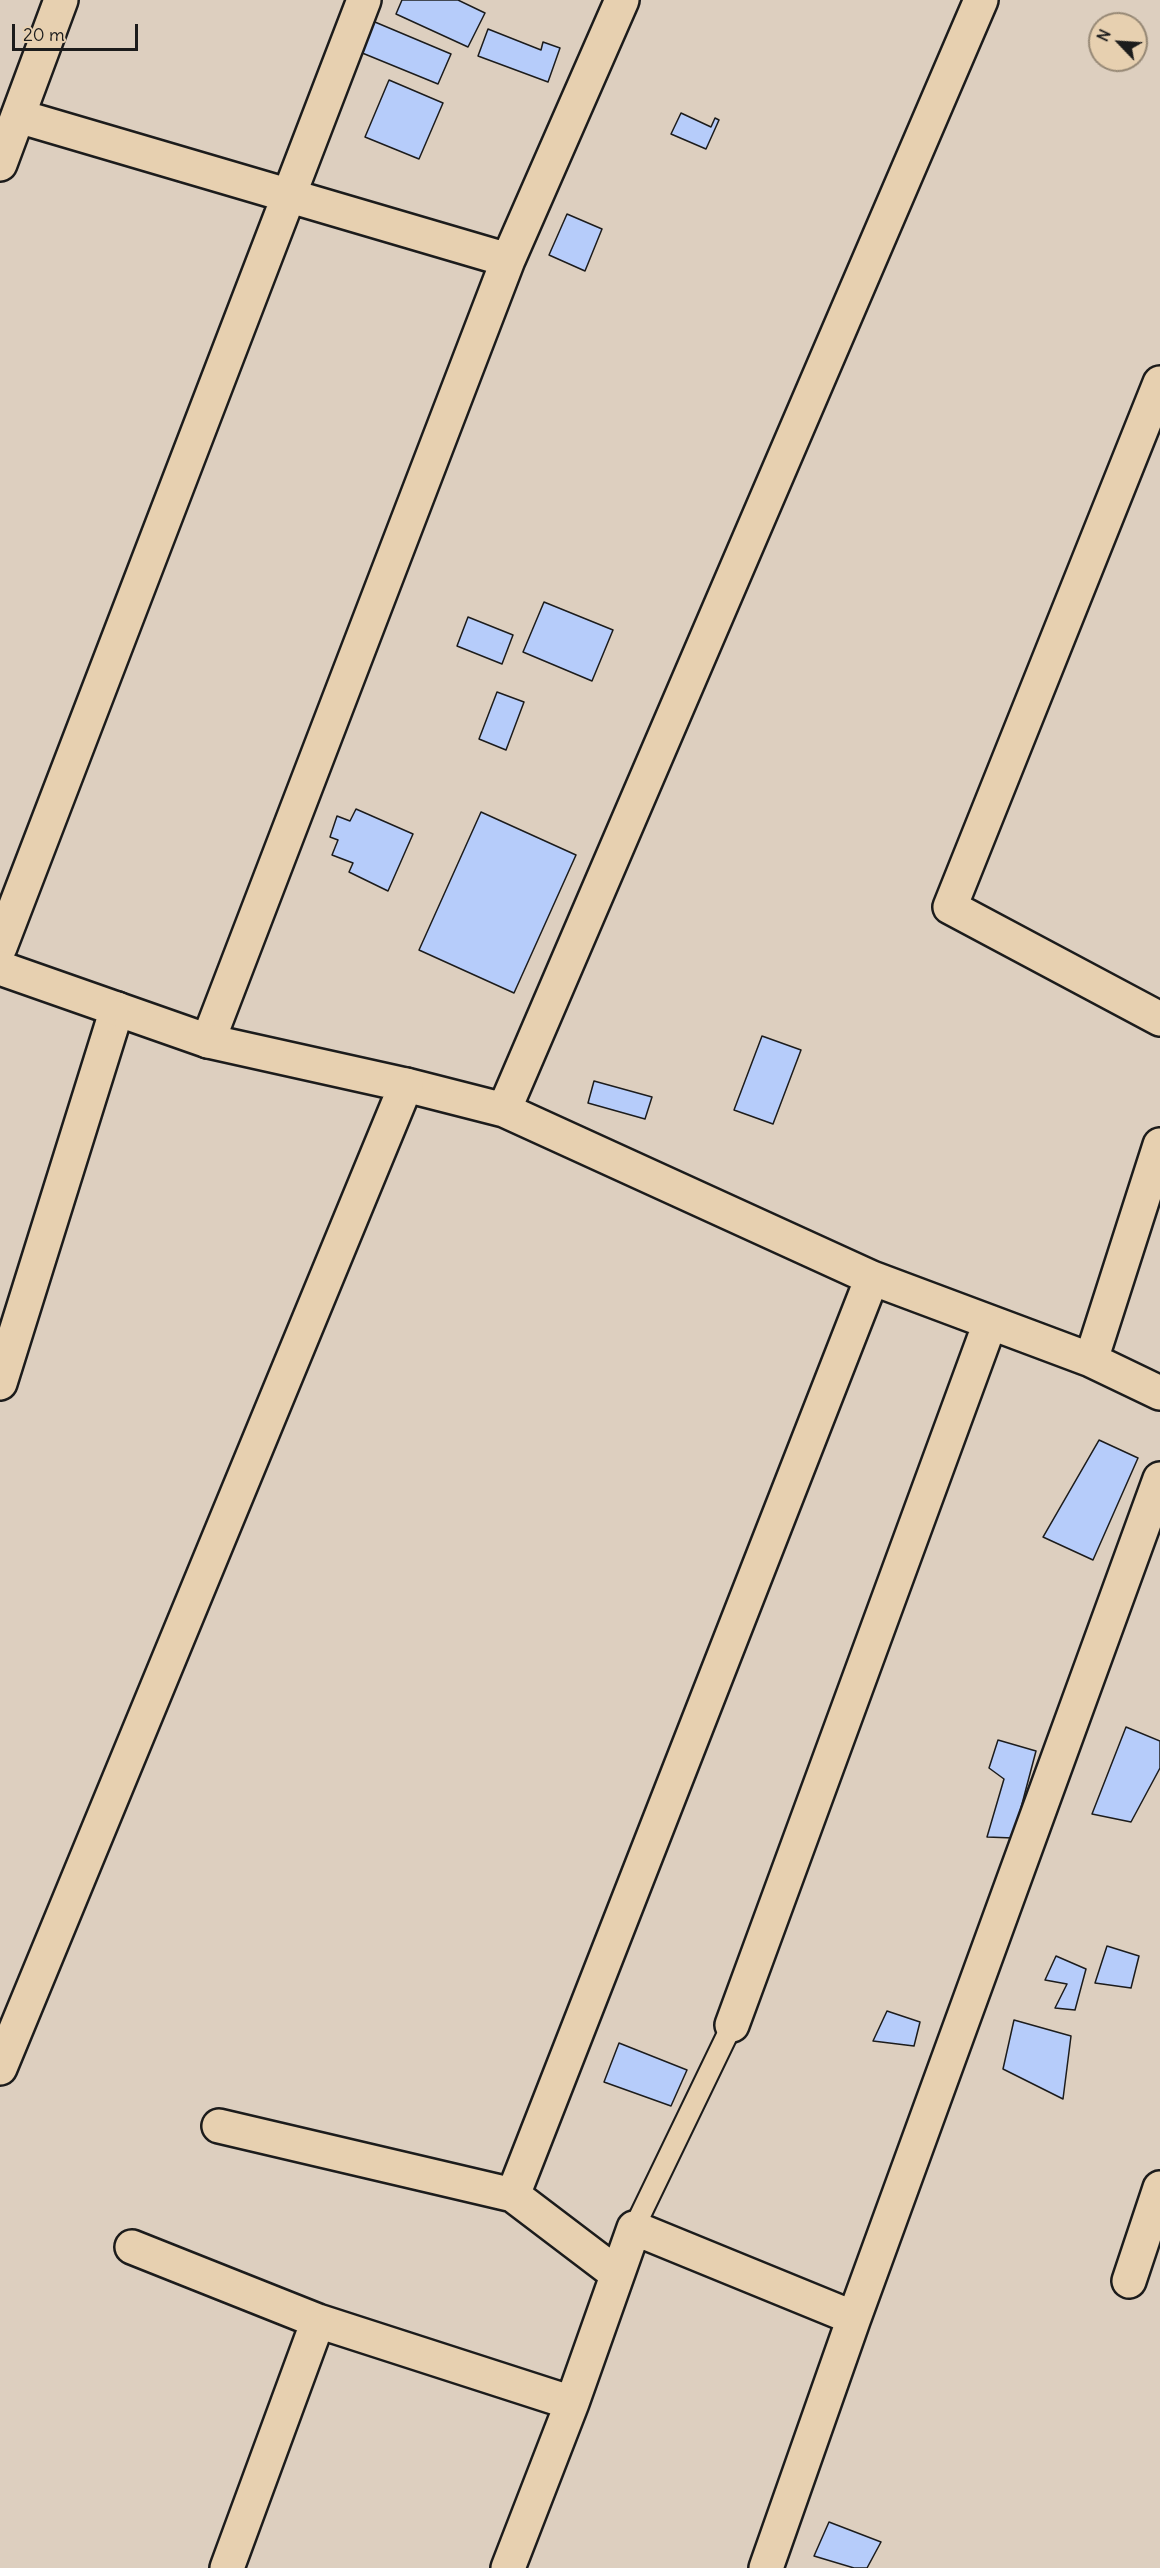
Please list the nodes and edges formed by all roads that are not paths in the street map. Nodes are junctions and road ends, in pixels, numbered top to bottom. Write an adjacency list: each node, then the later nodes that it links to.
1 (61, 0): 5 (street)
2 (364, 0): 7 (street)
3 (622, 0): 8 (street)
4 (981, 0): 16 (street)
5 (18, 116): 6 (street); 7 (street)
6 (0, 164)
7 (289, 196): 8 (street); 10 (street)
8 (508, 260): 14 (street)
9 (1160, 383): 13 (street)
10 (0, 946)
11 (0, 968): 12 (street)
12 (117, 1009): 14 (street); 21 (street)
13 (1160, 1019)
14 (208, 1041): 15 (street)
15 (406, 1085): 16 (street); 25 (street)
16 (504, 1110): 18 (street)
17 (1160, 1145): 20 (street)
18 (872, 1278): 19 (street); 28 (street)
19 (990, 1323): 20 (street); 24 (street)
20 (1090, 1360): 22 (street)
21 (0, 1383)
22 (1160, 1392)
23 (1160, 1479): 33 (street)
24 (732, 2025): 29 (lane)
25 (0, 2068)
26 (219, 2126): 28 (street)
27 (1160, 2188): 32 (street)
28 (513, 2195): 31 (street)
29 (634, 2228): 31 (street); 33 (street)
30 (132, 2247): 34 (street)
31 (617, 2274): 35 (street)
32 (1130, 2281)
33 (854, 2318): 38 (street)
34 (318, 2321): 35 (street); 36 (street)
35 (572, 2403): 37 (street)
36 (227, 2568)
37 (508, 2568)
38 (766, 2568)

